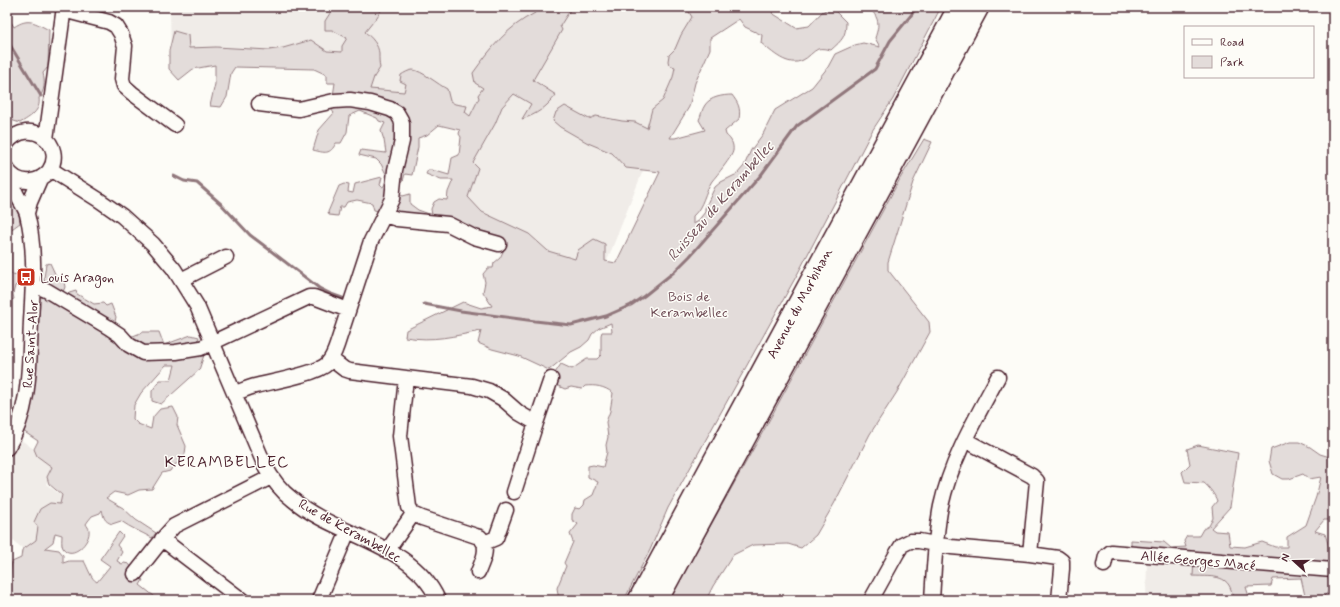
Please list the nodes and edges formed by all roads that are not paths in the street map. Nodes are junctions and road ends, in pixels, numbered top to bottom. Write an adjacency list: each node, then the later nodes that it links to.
1 (959, 7): 46 (highway, Avenue du Morbihan)
2 (978, 7): 47 (highway, Avenue du Morbihan)
3 (63, 8): 4 (street); 6 (street)
4 (50, 104): 7 (street); 9 (street)
5 (259, 104): 14 (street)
6 (175, 124)
7 (27, 131): 8 (street); 9 (street)
8 (8, 138)
9 (46, 139): 10 (street)
10 (50, 168): 12 (street, Rue Saint-Alor); 17 (street, Rue de Kerambellec)
11 (8, 171): 12 (street); 13 (street, Rue Saint-Alor)
12 (40, 179): 13 (street, Rue Saint-Alor)
13 (27, 213): 18 (street, Rue Saint-Alor)
14 (385, 215): 15 (street); 19 (street)
15 (499, 244)
16 (226, 257): 17 (street)
17 (181, 280): 20 (street, Rue de Kerambellec)
18 (33, 288): 20 (street); 28 (street, Rue Saint-Alor)
19 (348, 310): 20 (street); 21 (street)
20 (212, 342): 25 (street, Rue de Kerambellec)
21 (331, 359): 23 (street); 25 (street)
22 (998, 377): 27 (street)
23 (406, 378): 26 (street); 32 (street)
24 (551, 379): 26 (street)
25 (234, 393): 29 (street, Rue de Kerambellec)
26 (536, 423): 30 (street)
27 (965, 440): 36 (street); 38 (street)
28 (7, 448)
29 (271, 477): 33 (street, Rue de Kerambellec); 34 (street)
30 (514, 492)
31 (506, 510): 35 (street)
32 (414, 514): 35 (street); 37 (street)
33 (348, 531): 37 (street, Rue de Kerambellec); 44 (street)
34 (162, 539): 42 (street); 43 (street)
35 (484, 542): 41 (street)
36 (936, 545): 38 (street); 48 (street); 49 (street)
37 (387, 551): 45 (street, Rue de Kerambellec)
38 (1030, 554): 50 (street)
39 (1104, 565): 40 (street, Allée Georges Macé)
40 (1333, 570)
41 (478, 572)
42 (135, 574)
43 (242, 600)
44 (319, 600)
45 (438, 600)
46 (639, 600)
47 (657, 600)
48 (872, 600)
49 (932, 600)
50 (1060, 600)

